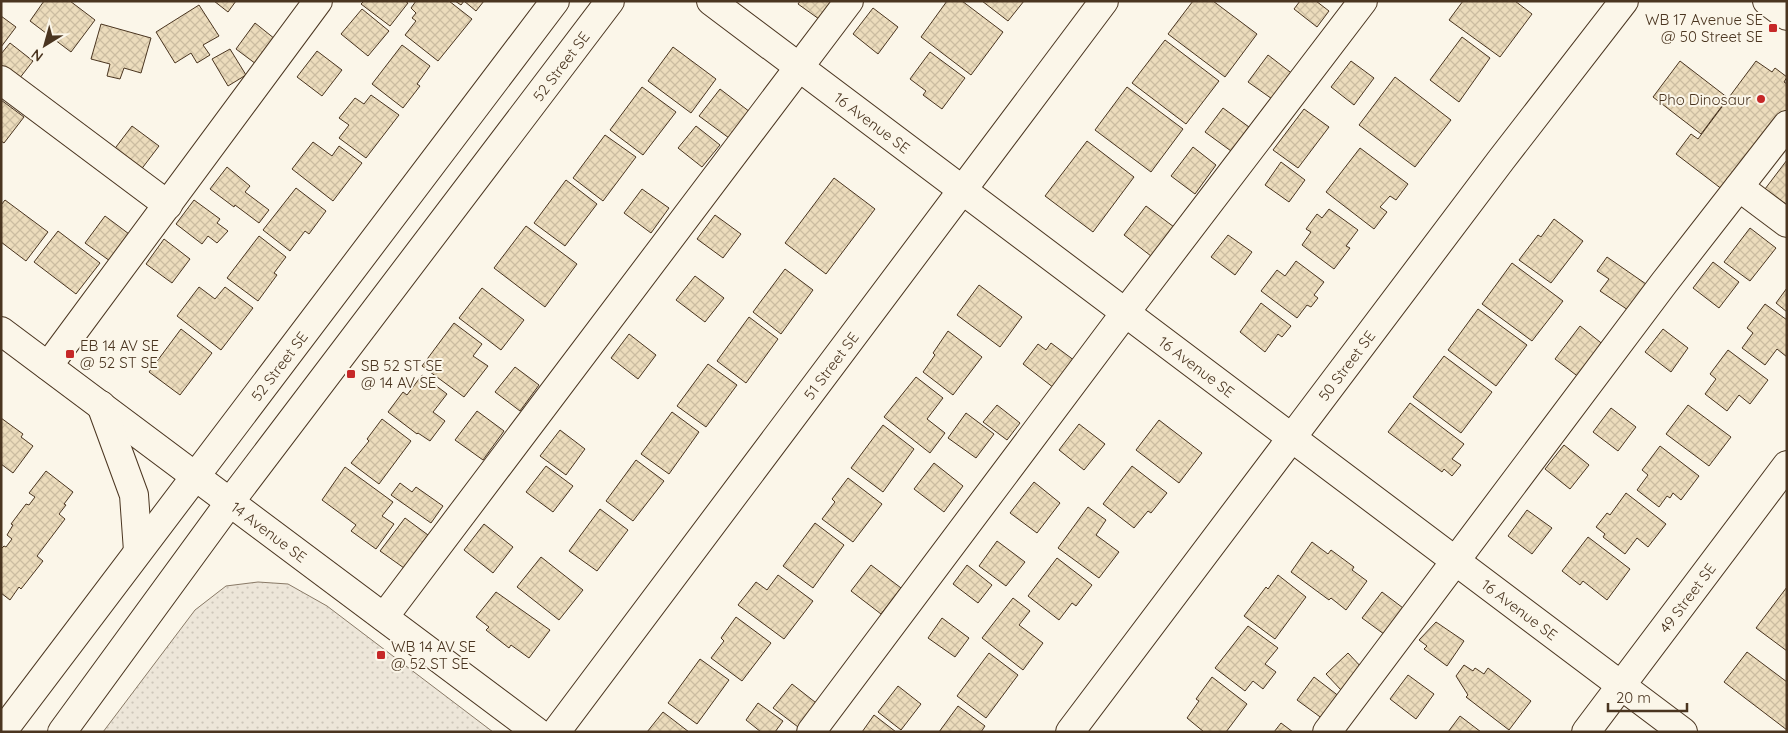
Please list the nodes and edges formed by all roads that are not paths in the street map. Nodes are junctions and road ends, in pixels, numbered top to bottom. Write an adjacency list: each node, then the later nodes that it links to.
1 (318, 1): 16 (street)
2 (555, 1): 24 (street, 52 Street SE)
3 (610, 1): 25 (street, 52 Street SE)
4 (711, 1): 11 (street, 16 Avenue SE)
5 (850, 1): 11 (street)
6 (1104, 1): 15 (street, 51 Street SE)
7 (1363, 1): 18 (street)
8 (1624, 1): 22 (street, 50 Street SE)
9 (1767, 1): 10 (street)
10 (1787, 16)
11 (800, 68): 15 (street, 16 Avenue SE); 28 (street)
12 (1, 80): 16 (street)
13 (1787, 126): 14 (street)
14 (1739, 187): 17 (street); 27 (street)
15 (963, 190): 18 (street, 16 Avenue SE); 33 (street, 51 Street SE)
16 (168, 205): 20 (street)
17 (1787, 223)
18 (1125, 313): 22 (street, 16 Avenue SE); 34 (street)
19 (1, 331): 20 (street, 14 Avenue SE)
20 (48, 366): 21 (street, 14 Avenue SE)
21 (100, 405): 24 (street, 14 Avenue SE); 26 (street)
22 (1292, 438): 27 (street, 16 Avenue SE); 35 (street, 50 Street SE)
23 (1787, 465): 29 (street, 49 Street SE)
24 (195, 476): 25 (street, 14 Avenue SE); 26 (street, 52 Street SE)
25 (230, 502): 28 (street, 14 Avenue SE); 31 (street, 52 Street SE)
26 (138, 551): 30 (street, 52 Street SE)
27 (1456, 561): 29 (street, 16 Avenue SE); 36 (street)
28 (384, 616): 32 (street, 14 Avenue SE)
29 (1621, 685): 37 (street, 49 Street SE); 38 (street, 16 Avenue SE)
30 (2, 732)
31 (62, 732)
32 (538, 732)
33 (556, 732)
34 (812, 732)
35 (1070, 732)
36 (1328, 732)
37 (1586, 732)
38 (1682, 732)

